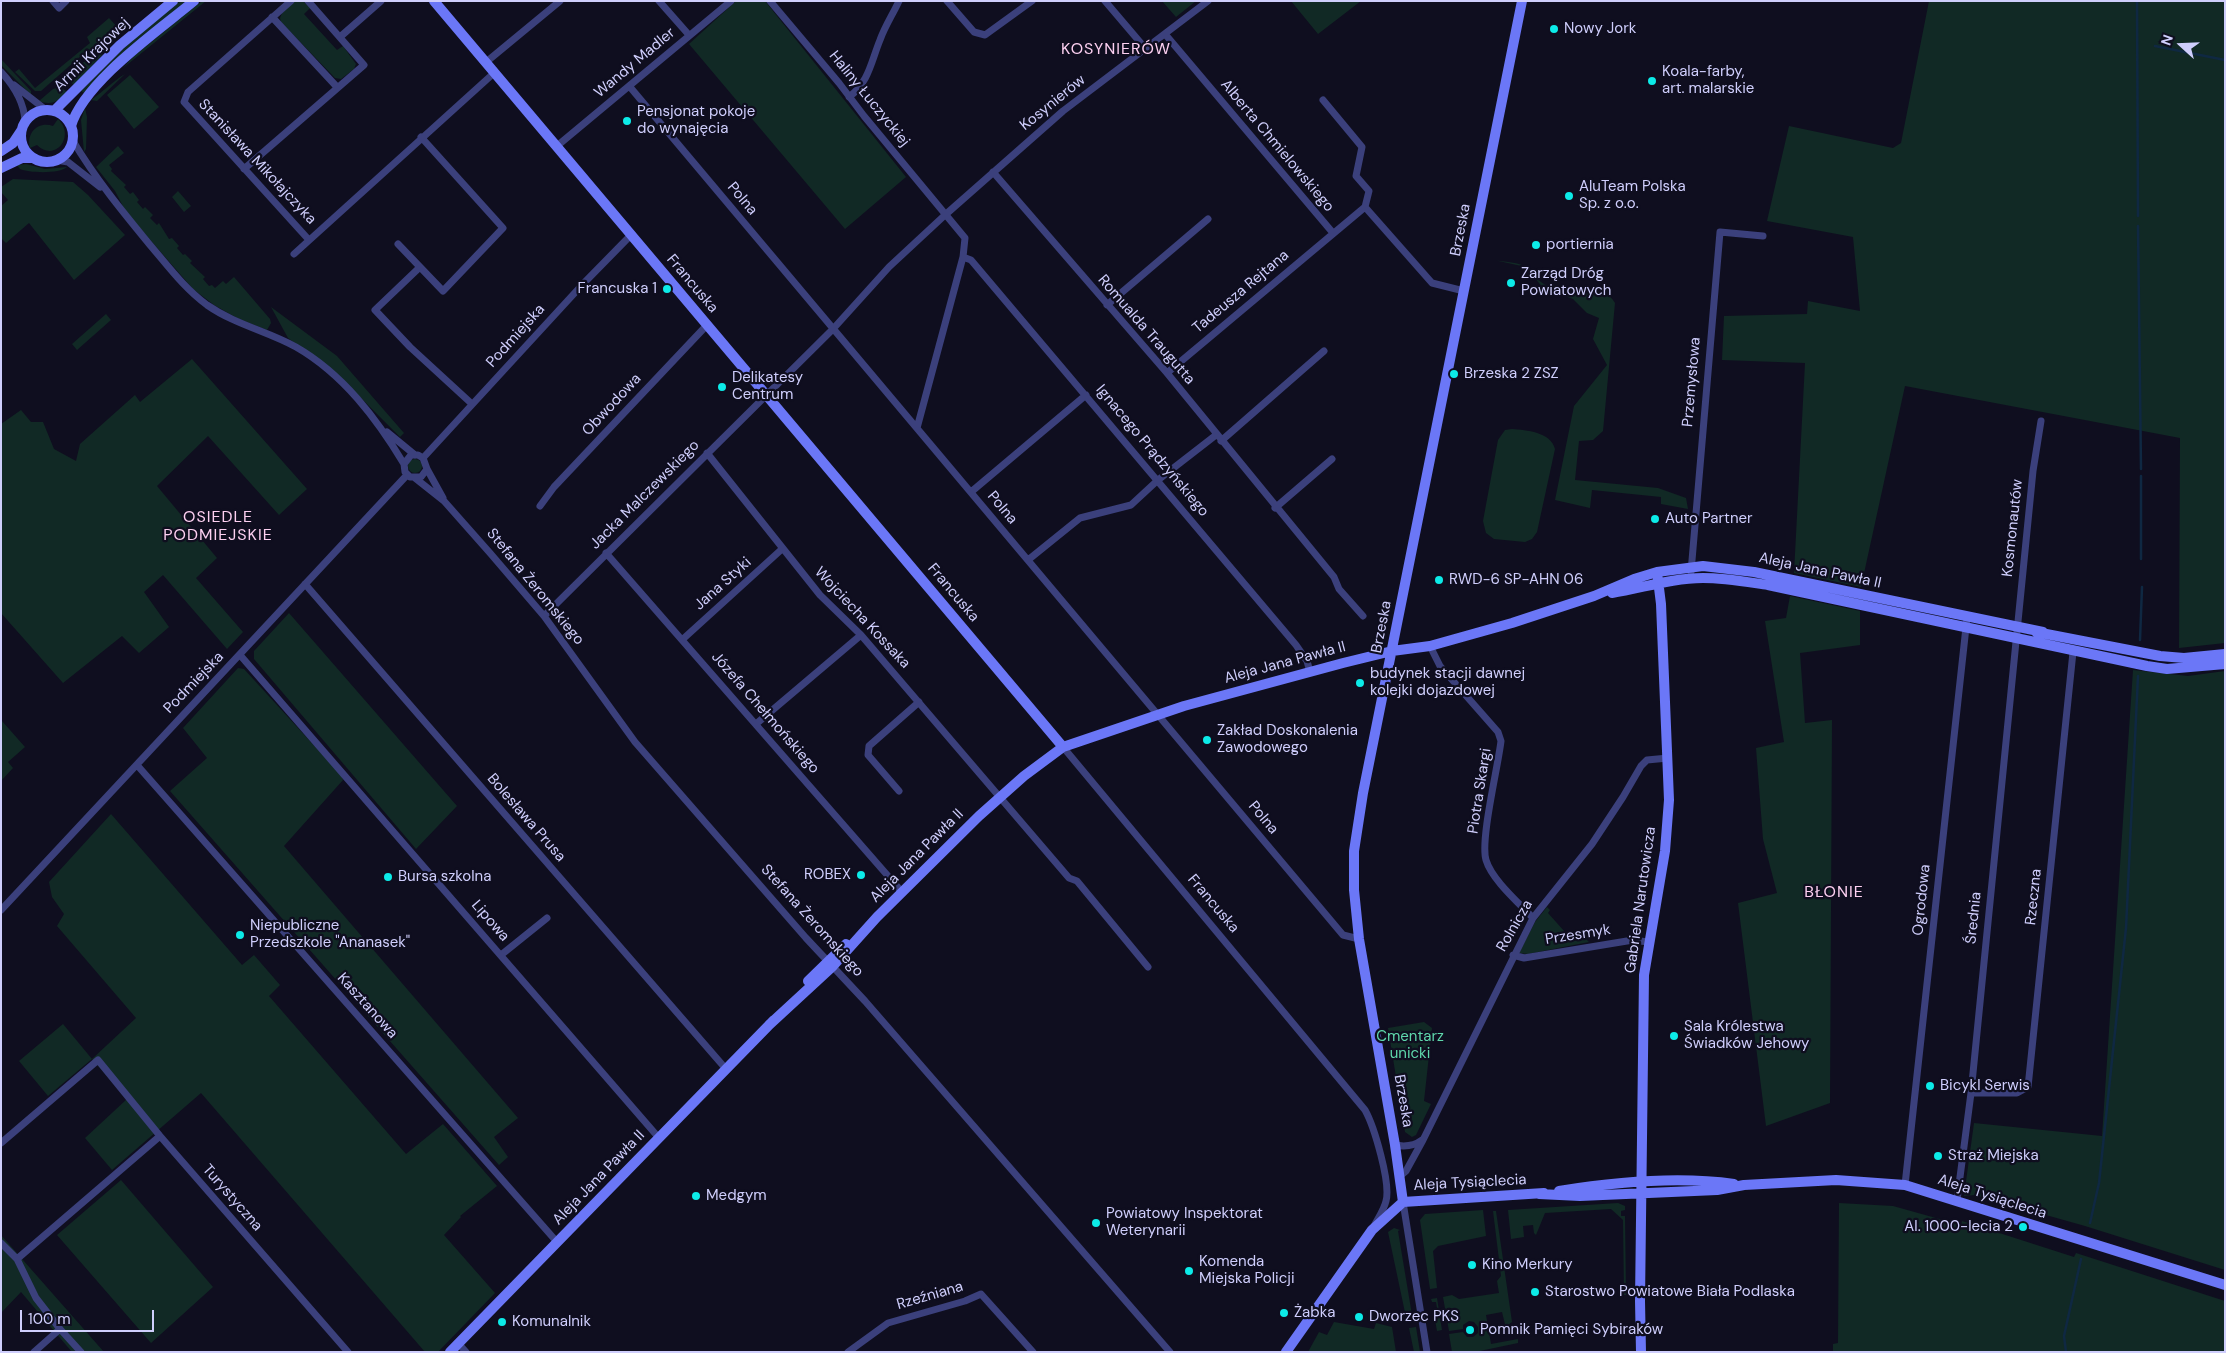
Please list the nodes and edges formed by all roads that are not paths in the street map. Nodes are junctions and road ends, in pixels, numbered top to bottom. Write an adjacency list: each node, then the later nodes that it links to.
1 (54, 1): 2 (street)
2 (66, 1)
3 (173, 1): 33 (street, Armii Krajowej)
4 (194, 1): 35 (street, Armii Krajowej)
5 (291, 1): 20 (street, Stanisława Mikołajczyka)
6 (308, 1): 23 (street)
7 (381, 1): 23 (street)
8 (434, 1): 25 (street, Francuska)
9 (560, 1): 19 (street)
10 (659, 1): 22 (street)
11 (731, 1): 22 (street, Wandy Madler)
12 (770, 1): 31 (street, Haliny Łuczyckiej)
13 (899, 1): 31 (street)
14 (947, 1): 15 (street)
15 (1032, 1)
16 (1106, 1): 24 (street)
17 (1208, 1): 21 (street, Kosynierów)
18 (1522, 1): 57 (street, Brzeska)
19 (550, 4): 25 (street)
20 (272, 18): 29 (street); 43 (street, Stanisława Mikołajczyka)
21 (1165, 34): 24 (street, Kosynierów); 49 (street, Alberta Chmielowskiego)
22 (689, 35): 30 (street, Wandy Madler)
23 (340, 37): 29 (street)
24 (1145, 48): 44 (street, Kosynierów)
25 (486, 63): 27 (street, Francuska)
26 (1, 72): 28 (street)
27 (494, 72): 36 (street); 38 (street, Francuska)
28 (11, 83): 33 (street); 34 (street)
29 (337, 87): 43 (street)
30 (630, 87): 38 (street, Wandy Madler); 60 (street, Polna)
31 (849, 97): 47 (street, Haliny Łuczyckiej)
32 (1323, 100): 46 (street)
33 (50, 110): 34 (street); 35 (street)
34 (24, 124): 39 (street); 40 (street)
35 (71, 126): 37 (street)
36 (421, 137): 52 (street); 56 (street)
37 (73, 141): 41 (street); 45 (street)
38 (557, 146): 50 (street, Francuska)
39 (1, 151)
40 (33, 158): 41 (street); 42 (street)
41 (56, 160): 45 (street)
42 (1, 168)
43 (244, 169): 52 (street, Stanisława Mikołajczyka)
44 (993, 172): 47 (street, Kosynierów); 58 (street, Romualda Traugutta)
45 (104, 190): 67 (street)
46 (1365, 207): 49 (street, Alberta Chmielowskiego); 57 (street)
47 (945, 215): 55 (street); 60 (street, Kosynierów)
48 (1208, 219): 58 (street)
49 (1332, 233): 62 (street, Tadeusza Rejtana)
50 (631, 235): 59 (street, Francuska); 65 (street, Podmiejska)
51 (1763, 236): 86 (street, Przemysłowa)
52 (309, 240): 54 (street)
53 (398, 244): 56 (street)
54 (294, 254)
55 (963, 257): 64 (street, Ignacego Prądzyńskiego); 68 (street)
56 (420, 267): 65 (street)
57 (1464, 291): 104 (street, Brzeska)
58 (1107, 305): 62 (street, Romualda Traugutta)
59 (707, 325): 63 (street, Francuska); 81 (street, Obwodowa)
60 (833, 329): 63 (street, Kosynierów); 68 (street, Polna)
61 (1324, 351): 69 (street)
62 (1167, 373): 69 (street, Romualda Traugutta)
63 (766, 394): 70 (street, Jacka Malczewskiego); 114 (street, Francuska)
64 (1086, 395): 78 (street, Ignacego Prądzyńskiego); 79 (street)
65 (472, 404): 72 (street, Podmiejska)
66 (2041, 421): 96 (street, Kosmonautów)
67 (381, 427): 71 (street); 74 (street)
68 (917, 428): 79 (street, Polna)
69 (1218, 438): 78 (street); 82 (street, Romualda Traugutta)
70 (707, 453): 83 (street, Wojciecha Kossaka); 84 (street, Jacka Malczewskiego)
71 (415, 455): 72 (street); 74 (street)
72 (423, 458): 75 (street)
73 (1332, 460): 82 (street)
74 (404, 464): 76 (street)
75 (426, 469): 77 (street); 80 (street, Stefana Żeromskiego)
76 (407, 475): 77 (street); 90 (street, Podmiejska)
77 (414, 478): 80 (street, Stefana Żeromskiego)
78 (1158, 480): 85 (street); 110 (street, Ignacego Prądzyńskiego)
79 (971, 492): 85 (street, Polna)
80 (444, 500): 93 (street, Stefana Żeromskiego)
81 (540, 506)
82 (1275, 508): 94 (street, Romualda Traugutta)
83 (782, 549): 98 (street, Wojciecha Kossaka); 100 (street, Jana Styki)
84 (606, 553): 93 (street, Jacka Malczewskiego); 100 (street, Józefa Chełmońskiego)
85 (1028, 560): 112 (street, Polna)
86 (1690, 567): 87 (street, Aleja Jana Pawła II); 88 (street, Przemysłowa); 91 (street, Aleja Jana Pawła II)
87 (1658, 577): 89 (street, Aleja Jana Pawła II); 92 (street, Gabriela Narutowicza); 102 (street, Aleja Jana Pawła II)
88 (1691, 578): 89 (street, Aleja Jana Pawła II); 91 (street, Aleja Jana Pawła II)
89 (1679, 580): 92 (street)
90 (305, 584): 107 (street, Podmiejska); 129 (street, Bolesława Prusa)
91 (1862, 600): 95 (street, Aleja Jana Pawła II)
92 (1661, 605): 115 (street, Gabriela Narutowicza)
93 (544, 616): 127 (street, Stefana Żeromskiego)
94 (1363, 616)
95 (1966, 622): 96 (street, Aleja Jana Pawła II); 99 (street, Aleja Jana Pawła II); 139 (street, Ogrodowa)
96 (2018, 626): 97 (street, Aleja Jana Pawła II); 99 (street, Kosmonautów)
97 (2043, 632): 99 (street, Aleja Jana Pawła II); 101 (street, Aleja Jana Pawła II)
98 (861, 635): 111 (street, Wojciecha Kossaka); 113 (street)
99 (2016, 638): 105 (street, Aleja Jana Pawła II); 130 (street, Średnia)
100 (682, 639): 113 (street, Józefa Chełmońskiego)
101 (2065, 639): 103 (street, Aleja Jana Pawła II); 105 (street)
102 (1430, 646): 104 (street, Aleja Jana Pawła II); 122 (street, Piotra Skargi)
103 (2122, 650): 106 (street, Aleja Jana Pawła II); 108 (street)
104 (1392, 651): 110 (street, Aleja Jana Pawła II); 123 (street, Brzeska)
105 (2073, 652): 108 (street, Aleja Jana Pawła II); 130 (street, Rzeczna)
106 (2225, 654)
107 (240, 655): 116 (street, Podmiejska); 126 (street, Lipowa)
108 (2107, 659): 109 (street, Aleja Jana Pawła II)
109 (2225, 664)
110 (1310, 672): 112 (street, Aleja Jana Pawła II)
111 (920, 702): 117 (street); 118 (street, Wojciecha Kossaka)
112 (1157, 714): 114 (street, Aleja Jana Pawła II); 123 (street, Polna)
113 (756, 724): 119 (street, Józefa Chełmońskiego)
114 (1063, 747): 118 (street, Aleja Jana Pawła II); 144 (street, Francuska)
115 (1668, 758): 122 (street, Rolnicza); 124 (street, Gabriela Narutowicza)
116 (137, 765): 120 (street, Podmiejska); 145 (street, Kasztanowa)
117 (899, 791)
118 (1001, 796): 119 (street, Aleja Jana Pawła II); 128 (street)
119 (902, 892): 127 (street, Aleja Jana Pawła II)
120 (1, 910)
121 (547, 918): 126 (street)
122 (1532, 918): 125 (street, Rolnicza)
123 (1359, 939): 135 (street, Brzeska)
124 (1648, 942): 125 (street, Przesmyk); 137 (street, Gabriela Narutowicza)
125 (1513, 955): 133 (street, Rolnicza)
126 (501, 956): 132 (street, Lipowa)
127 (830, 963): 129 (street, Aleja Jana Pawła II); 158 (street, Stefana Żeromskiego)
128 (1148, 967)
129 (726, 1069): 132 (street, Aleja Jana Pawła II)
130 (1971, 1093): 142 (street, Średnia)
131 (160, 1136): 134 (street, Turystyczna); 147 (street); 153 (street, Turystyczna)
132 (659, 1138): 145 (street, Aleja Jana Pawła II)
133 (1423, 1140): 135 (street); 136 (street, Rolnicza)
134 (1, 1143)
135 (1395, 1145): 136 (street, Brzeska)
136 (1400, 1176): 143 (street, Brzeska)
137 (1642, 1182): 138 (street, Aleja Tysiąclecia); 140 (street, Aleja Tysiąclecia); 141 (street, Gabriela Narutowicza)
138 (1744, 1185): 139 (street, Aleja Tysiąclecia); 141 (street, Aleja Tysiąclecia)
139 (1906, 1186): 142 (street, Aleja Tysiąclecia)
140 (1539, 1194): 141 (street, Aleja Tysiąclecia); 143 (street, Aleja Tysiąclecia)
141 (1641, 1194): 161 (street, Gabriela Narutowicza)
142 (1957, 1200): 148 (street, Aleja Tysiąclecia)
143 (1403, 1202): 144 (street); 160 (street, Brzeska)
144 (1372, 1230): 159 (street)
145 (557, 1242): 150 (street, Aleja Jana Pawła II)
146 (1, 1243): 147 (street)
147 (17, 1259): 149 (street)
148 (2225, 1285)
149 (60, 1329): 151 (street); 152 (street)
150 (458, 1343): 154 (street, Aleja Jana Pawła II); 155 (street)
151 (34, 1352)
152 (81, 1352)
153 (348, 1352)
154 (450, 1352)
155 (466, 1352)
156 (848, 1352): 157 (street, Rzeźniana)
157 (1033, 1352)
158 (1170, 1352)
159 (1286, 1352)
160 (1427, 1352)
161 (1641, 1352)

